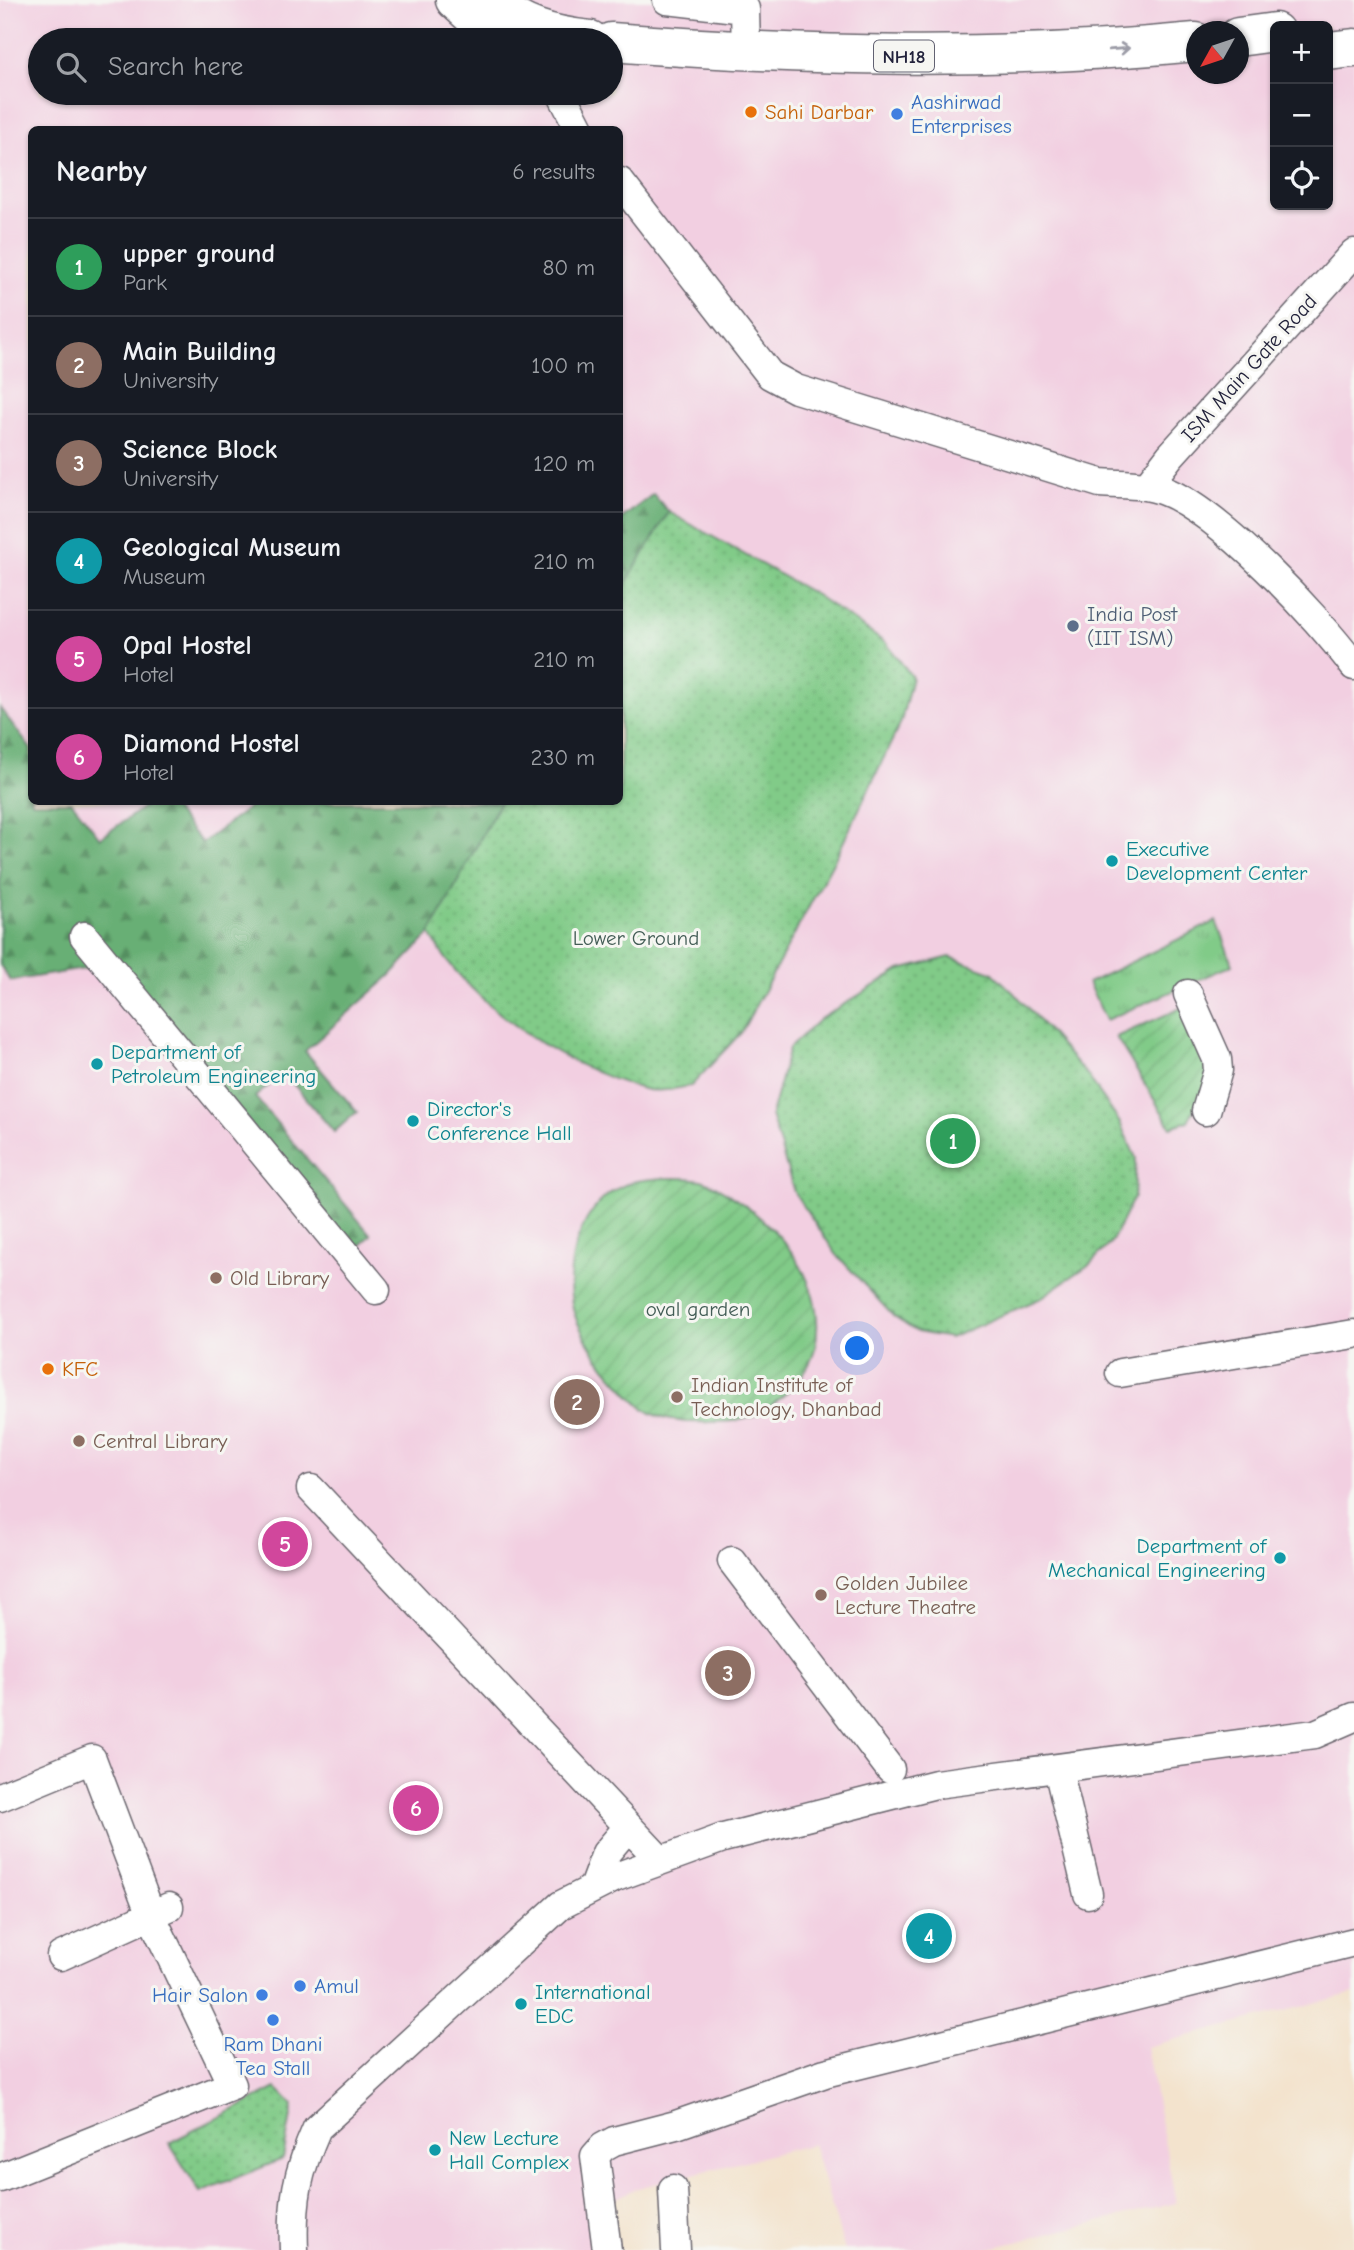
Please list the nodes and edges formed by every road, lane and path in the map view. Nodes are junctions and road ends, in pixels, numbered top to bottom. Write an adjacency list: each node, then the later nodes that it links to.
1 (455, 0): 7 (highway)
2 (489, 0): 8 (highway)
3 (667, 0): 4 (street)
4 (754, 4): 15 (street)
5 (1354, 25): 6 (highway)
6 (1333, 27)
7 (486, 28)
8 (532, 28)
9 (1270, 33): 10 (highway)
10 (1249, 36)
11 (1186, 42): 15 (highway, NH18, one-way to 11)
12 (623, 43): 15 (highway, NH18)
13 (1354, 48): 14 (highway)
14 (1333, 50)
15 (746, 52)
16 (1270, 59): 17 (highway)
17 (1249, 61)
18 (623, 67): 19 (highway, NH18)
19 (1186, 68)
20 (567, 105): 21 (street)
21 (578, 126)
22 (623, 185): 24 (street)
23 (1354, 253): 24 (street, ISM Main Gate Road)
24 (1147, 486): 25 (street)
25 (1354, 666)
26 (84, 936): 29 (street)
27 (1188, 994): 28 (street)
28 (1206, 1111)
29 (376, 1290)
30 (1354, 1334): 31 (street)
31 (1120, 1373)
32 (311, 1489): 38 (street)
33 (732, 1561): 35 (street)
34 (1354, 1717): 36 (street)
35 (890, 1769)
36 (1058, 1769): 39 (street); 41 (street)
37 (0, 1797): 42 (street)
38 (628, 1827): 39 (street); 40 (street)
39 (660, 1860): 40 (street)
40 (593, 1888): 47 (street)
41 (1088, 1894)
42 (160, 1911): 44 (street); 45 (street)
43 (1354, 1942): 48 (street)
44 (61, 1956)
45 (0, 2178)
46 (673, 2189): 49 (street)
47 (295, 2250)
48 (607, 2250)
49 (676, 2250)

